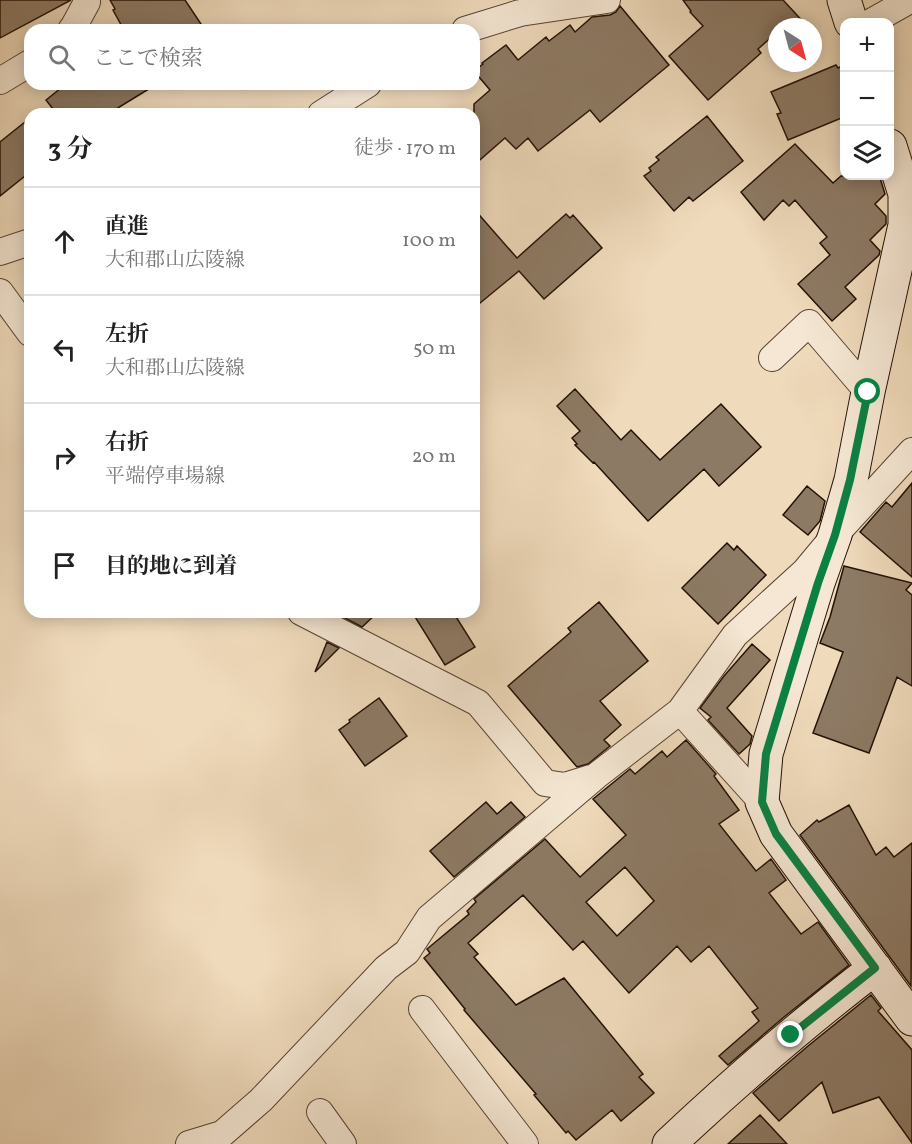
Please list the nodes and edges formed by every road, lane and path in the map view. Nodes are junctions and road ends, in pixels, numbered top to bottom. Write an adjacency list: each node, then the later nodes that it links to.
1 (86, 0): 7 (street)
2 (607, 0): 8 (street)
3 (844, 0): 5 (main road)
4 (910, 0): 6 (street)
5 (850, 18)
6 (878, 18)
7 (75, 24)
8 (480, 25)
9 (24, 67): 10 (street)
10 (0, 81)
11 (359, 90): 12 (street)
12 (330, 108)
13 (894, 159): 19 (main road)
14 (24, 244): 15 (street)
15 (0, 252)
16 (0, 292): 17 (street)
17 (24, 325)
18 (772, 358): 19 (street)
19 (868, 392): 21 (main road)
20 (912, 451): 21 (street)
21 (835, 535): 23 (street); 25 (main road)
22 (313, 618): 24 (street)
23 (680, 711): 24 (street); 25 (street)
24 (596, 776): 30 (street)
25 (762, 802): 26 (main road)
26 (875, 968): 28 (main road); 34 (main road)
27 (422, 1010): 33 (street)
28 (912, 1019)
29 (320, 1112): 32 (street)
30 (226, 1139): 31 (street)
31 (189, 1144)
32 (343, 1144)
33 (525, 1144)
34 (669, 1144)

